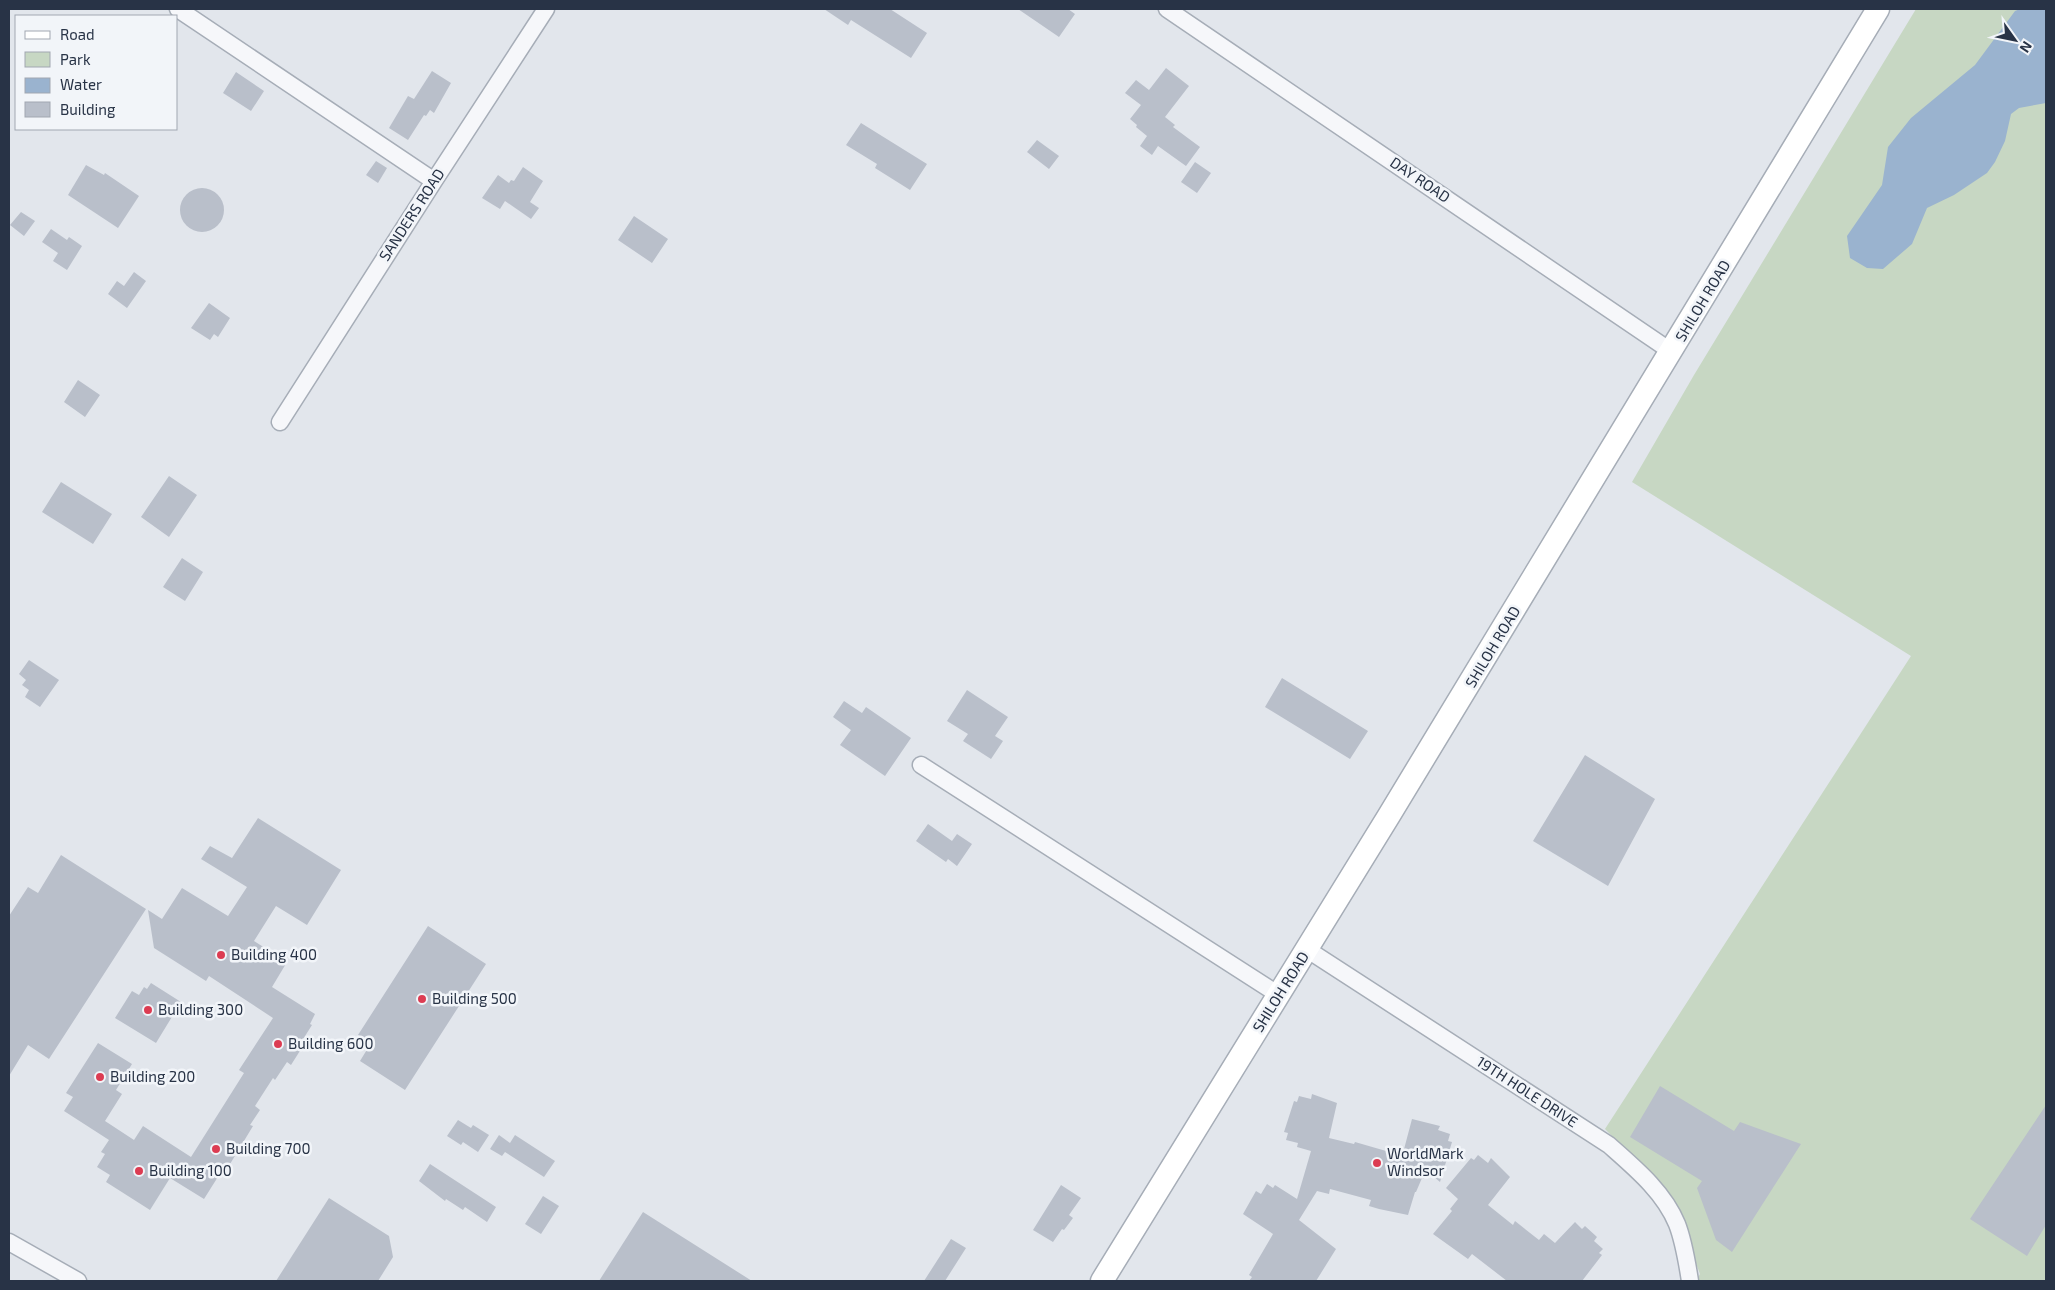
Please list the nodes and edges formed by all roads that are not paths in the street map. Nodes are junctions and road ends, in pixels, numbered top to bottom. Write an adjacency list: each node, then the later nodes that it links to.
1 (178, 9): 5 (street)
2 (546, 9): 5 (street, SANDERS ROAD)
3 (1167, 9): 6 (street, DAY ROAD)
4 (1878, 9): 6 (main road, SHILOH ROAD)
5 (434, 181): 7 (street, SANDERS ROAD)
6 (1672, 352): 9 (main road, SHILOH ROAD)
7 (280, 422)
8 (921, 765): 10 (street)
9 (1308, 950): 10 (main road, SHILOH ROAD); 14 (street, 19TH HOLE DRIVE)
10 (1279, 995): 13 (main road, SHILOH ROAD)
11 (9, 1242): 12 (street)
12 (78, 1281)
13 (1102, 1281)
14 (1690, 1281)

